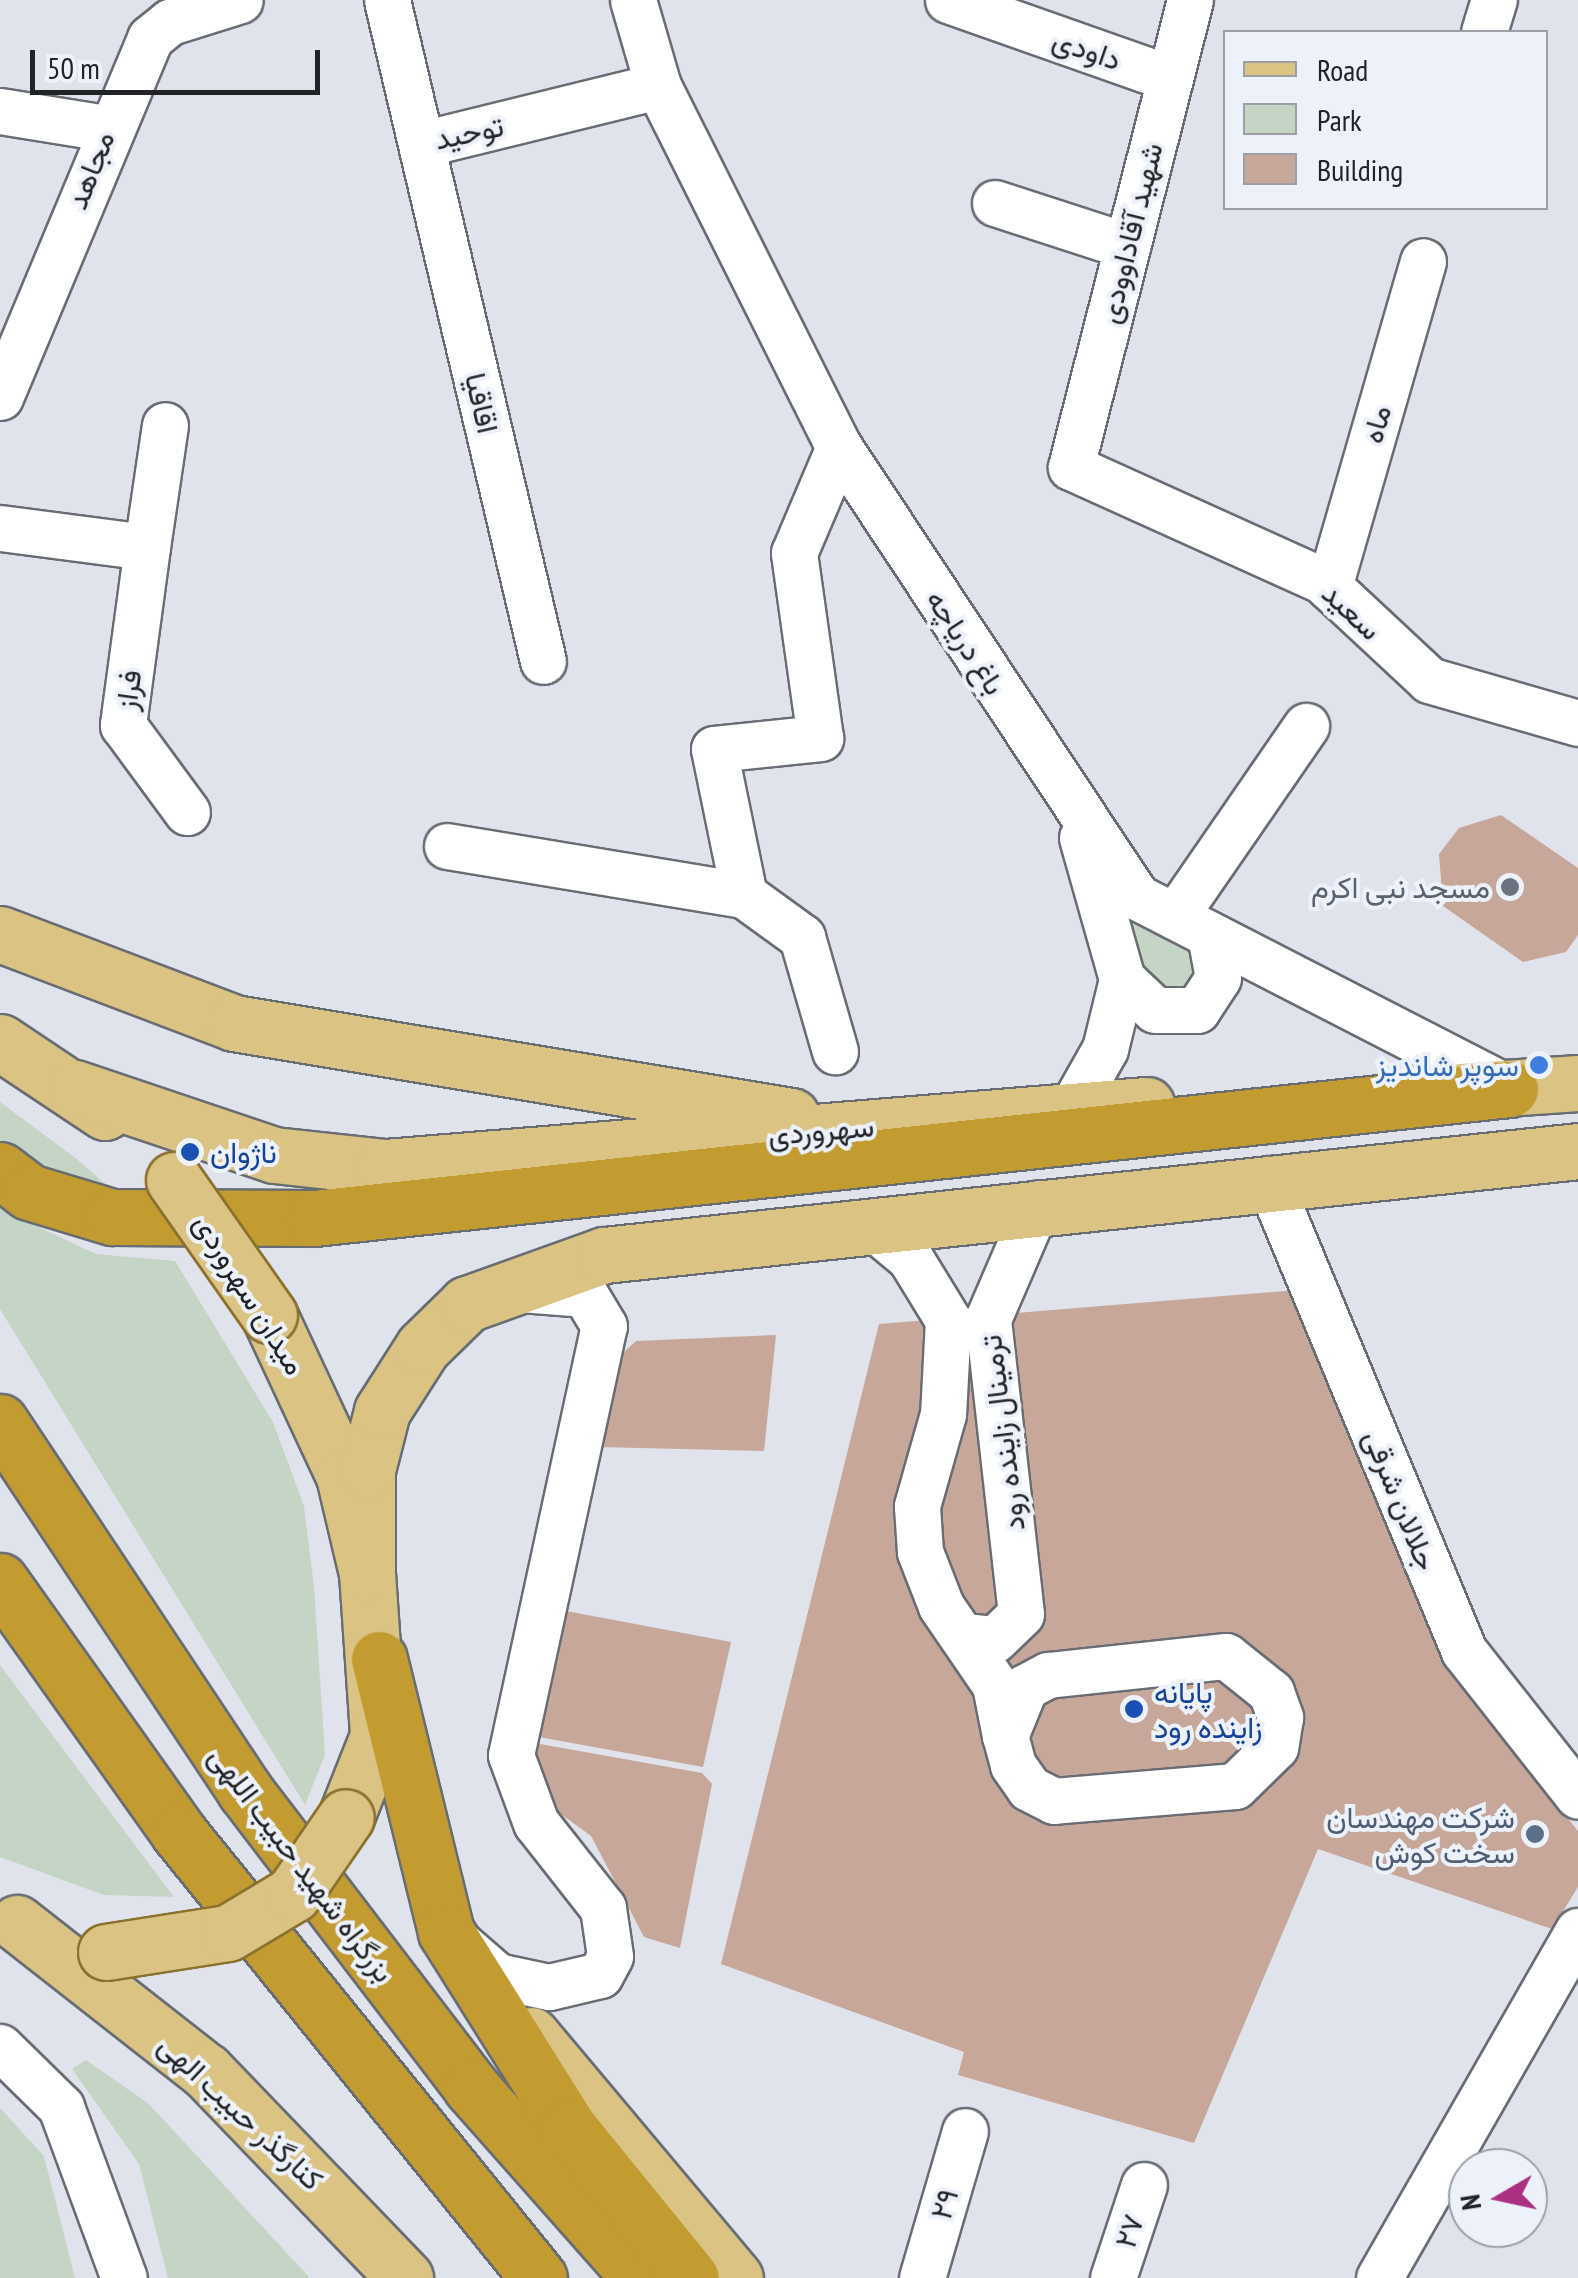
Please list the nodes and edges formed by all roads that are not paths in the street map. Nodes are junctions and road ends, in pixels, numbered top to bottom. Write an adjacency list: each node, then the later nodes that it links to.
1 (240, 0): 11 (street, مجاهد)
2 (386, 0): 12 (street, توحید)
3 (634, 0): 9 (street, باغ دریاچه)
4 (948, 0): 8 (street, داودی)
5 (1190, 0): 8 (street, شهید آقاداوودی)
6 (1494, 0): 7 (street)
7 (1485, 30)
8 (1170, 78): 14 (street, شهید آقاداوودی)
9 (658, 86): 12 (street, توحید); 18 (street, باغ دریاچه)
10 (0, 110): 11 (street)
11 (106, 128): 16 (street, مجاهد)
12 (422, 144): 23 (street, اقاقیا)
13 (995, 202): 14 (street)
14 (1127, 246): 19 (street, شهید آقاداوودی)
15 (1424, 261): 22 (street, ماه)
16 (0, 398)
17 (165, 425): 21 (street, فراز)
18 (838, 447): 26 (street, باغ دریاچه); 29 (street)
19 (1071, 466): 22 (street, سعید)
20 (0, 528): 21 (street)
21 (147, 548): 27 (street, فراز)
22 (1329, 587): 24 (street, سعید)
23 (543, 661)
24 (1578, 723)
25 (1306, 726): 30 (street)
26 (1073, 807): 30 (street, باغ دریاچه); 32 (street)
27 (187, 812)
28 (447, 846): 29 (street)
29 (744, 895): 34 (street)
30 (1192, 925): 32 (street); 37 (street, باغ دریاچه)
31 (0, 934): 39 (main road)
32 (1122, 980): 38 (street)
33 (4, 1039): 36 (main road, میدان سهروردی)
34 (835, 1051)
35 (1578, 1083): 37 (main road, سهروردی)
36 (76, 1088): 39 (main road, سهروردی); 47 (main road, میدان سهروردی, bridge)
37 (1510, 1089): 38 (main road, سهروردی); 41 (highway)
38 (1071, 1108): 39 (main road, سهروردی)
39 (842, 1128)
40 (1578, 1151): 42 (main road)
41 (0, 1170)
42 (1268, 1178): 43 (main road); 54 (street, جلالان شرقی)
43 (1038, 1204): 44 (main road); 49 (street, ترمینال زاینده رود)
44 (868, 1223): 45 (main road); 50 (street, ترمینال زاینده رود)
45 (509, 1289): 47 (main road); 57 (street)
46 (0, 1422): 66 (highway, بزرگراه شهید حبیب اللهی)
47 (368, 1573): 51 (main road, میدان سهروردی)
48 (0, 1581): 65 (highway)
49 (1022, 1614): 50 (street); 52 (street, ترمینال زاینده رود)
50 (964, 1636): 53 (street, ترمینال زاینده رود)
51 (378, 1659): 55 (main road, میدان سهروردی, bridge); 57 (highway)
52 (1048, 1676): 53 (street); 53 (street, ترمینال زاینده رود)
53 (1005, 1736)
54 (1578, 1796)
55 (8, 1920): 60 (main road, کنارگذر حبیب الهی)
56 (1578, 1931): 71 (street)
57 (446, 1932): 67 (highway); 68 (main road)
58 (0, 2047): 62 (street)
59 (966, 2131): 69 (street, ۲۹)
60 (314, 2179): 63 (main road); 64 (main road, کنارگذر حبیب الهی)
61 (1144, 2185): 70 (street, ۲۷)
62 (124, 2278)
63 (350, 2278)
64 (405, 2278)
65 (539, 2278)
66 (640, 2278)
67 (691, 2278)
68 (736, 2278)
69 (922, 2278)
70 (1114, 2278)
71 (1380, 2278)

